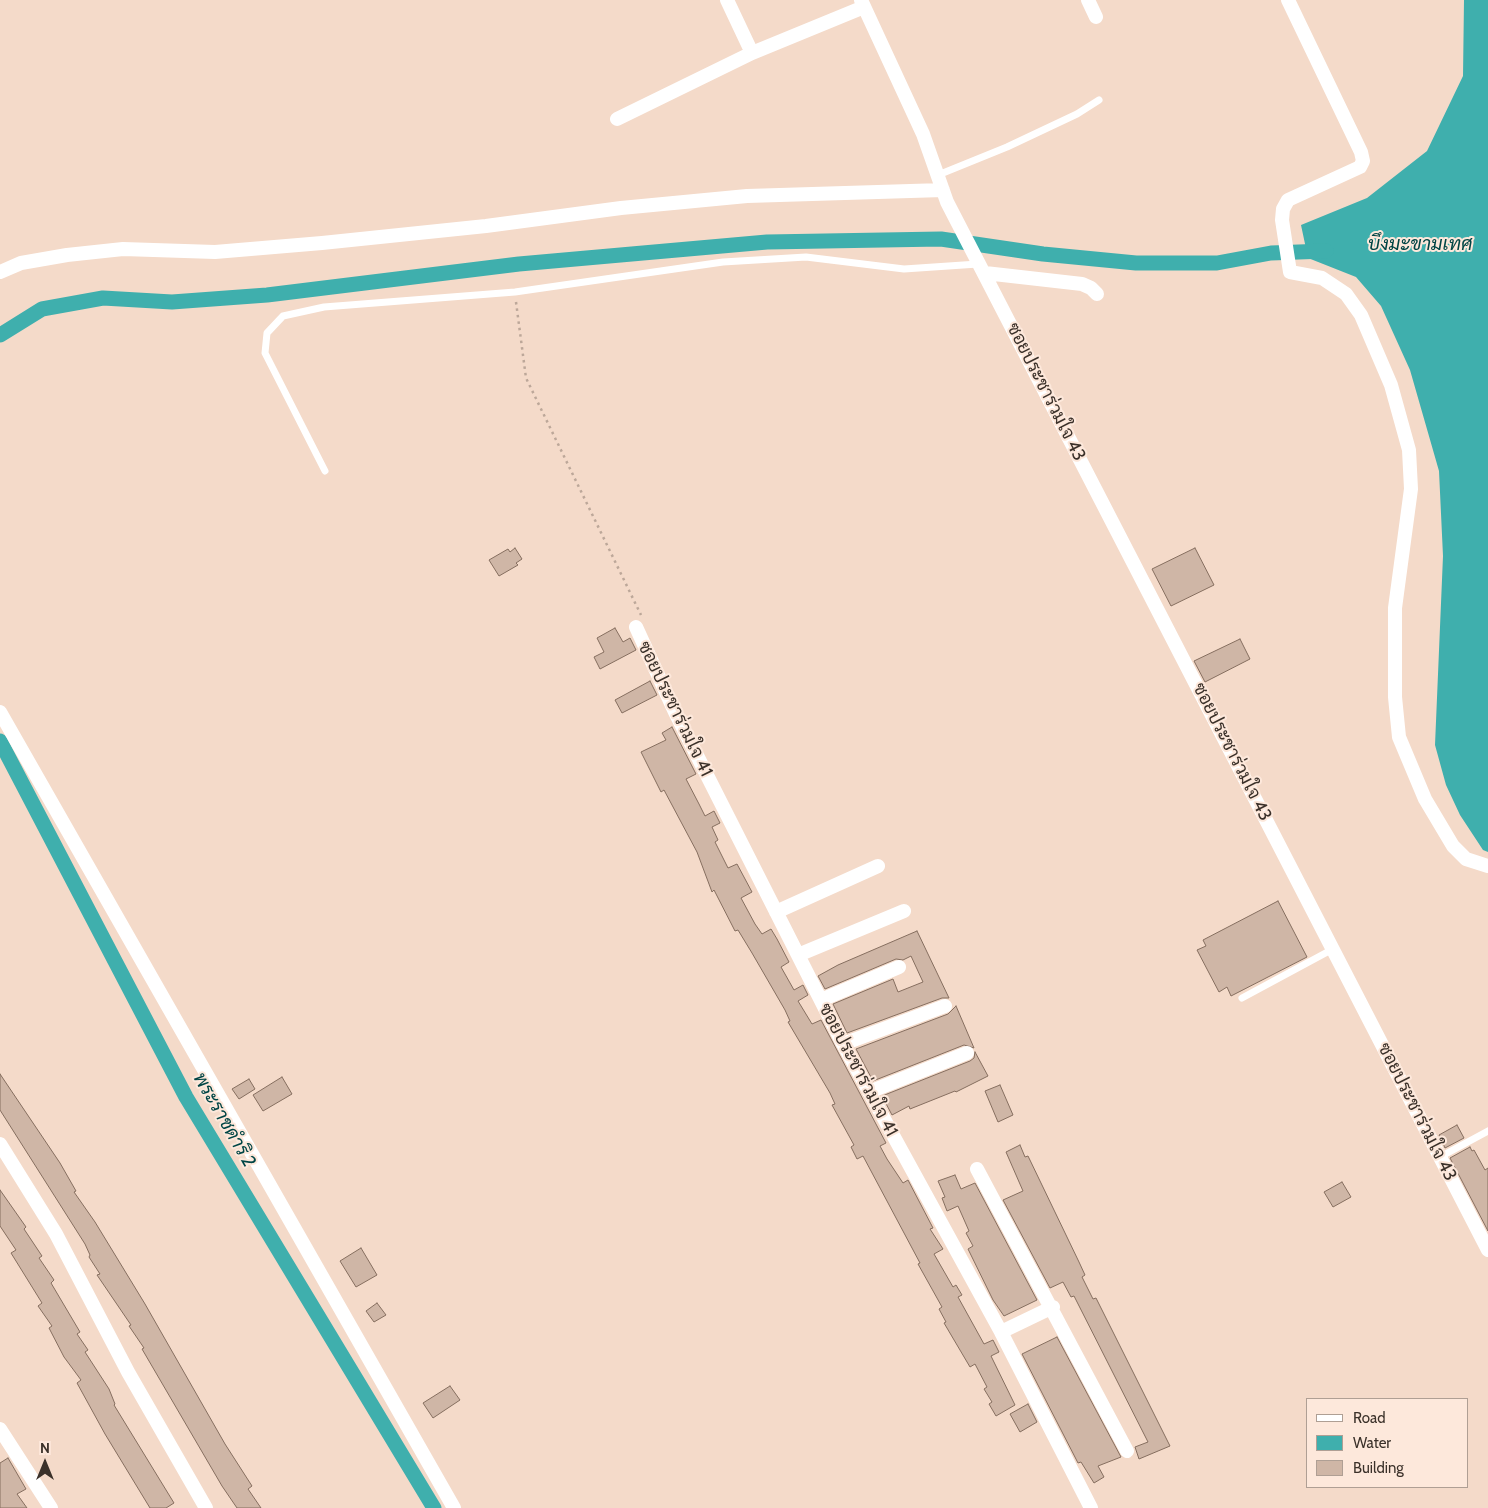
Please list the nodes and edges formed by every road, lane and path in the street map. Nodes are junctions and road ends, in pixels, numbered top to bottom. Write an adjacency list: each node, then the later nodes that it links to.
1 (727, 0): 6 (street)
2 (1088, 0): 5 (street)
3 (1288, 0): 19 (street)
4 (862, 3): 6 (street); 9 (street, ซอยประชาร่วมใจ 43)
5 (1096, 17)
6 (752, 54): 8 (street)
7 (1099, 100): 9 (lane)
8 (617, 119)
9 (938, 175): 10 (street, ซอยประชาร่วมใจ 43)
10 (945, 196): 11 (street, ซอยประชาร่วมใจ 43); 12 (street)
11 (980, 264): 13 (lane); 14 (street); 22 (street, ซอยประชาร่วมใจ 43)
12 (0, 272)
13 (515, 292): 15 (lane); 16 (path)
14 (1097, 294)
15 (325, 471)
16 (640, 623): 21 (street, ซอยประชาร่วมใจ 41)
17 (0, 712): 43 (street)
18 (878, 866): 21 (street)
19 (1487, 866)
20 (904, 910): 23 (street)
21 (776, 912): 23 (street, ซอยประชาร่วมใจ 41)
22 (1333, 949): 25 (lane); 33 (street, ซอยประชาร่วมใจ 43)
23 (798, 955): 26 (street, ซอยประชาร่วมใจ 41)
24 (899, 967): 26 (street)
25 (1242, 998)
26 (821, 1000): 28 (street, ซอยประชาร่วมใจ 41)
27 (945, 1006): 28 (street)
28 (843, 1044): 30 (street, ซอยประชาร่วมใจ 41)
29 (966, 1053): 30 (street)
30 (869, 1092): 38 (street, ซอยประชาร่วมใจ 41)
31 (1488, 1132): 33 (lane)
32 (0, 1144): 34 (street)
33 (1440, 1157): 36 (street, ซอยประชาร่วมใจ 43)
34 (7, 1163): 42 (street)
35 (977, 1169): 37 (street)
36 (1488, 1250)
37 (1053, 1307): 38 (street); 40 (street)
38 (1001, 1332): 44 (street, ซอยประชาร่วมใจ 41)
39 (0, 1429): 41 (street)
40 (1127, 1450)
41 (51, 1508)
42 (206, 1508)
43 (454, 1508)
44 (1091, 1508)

